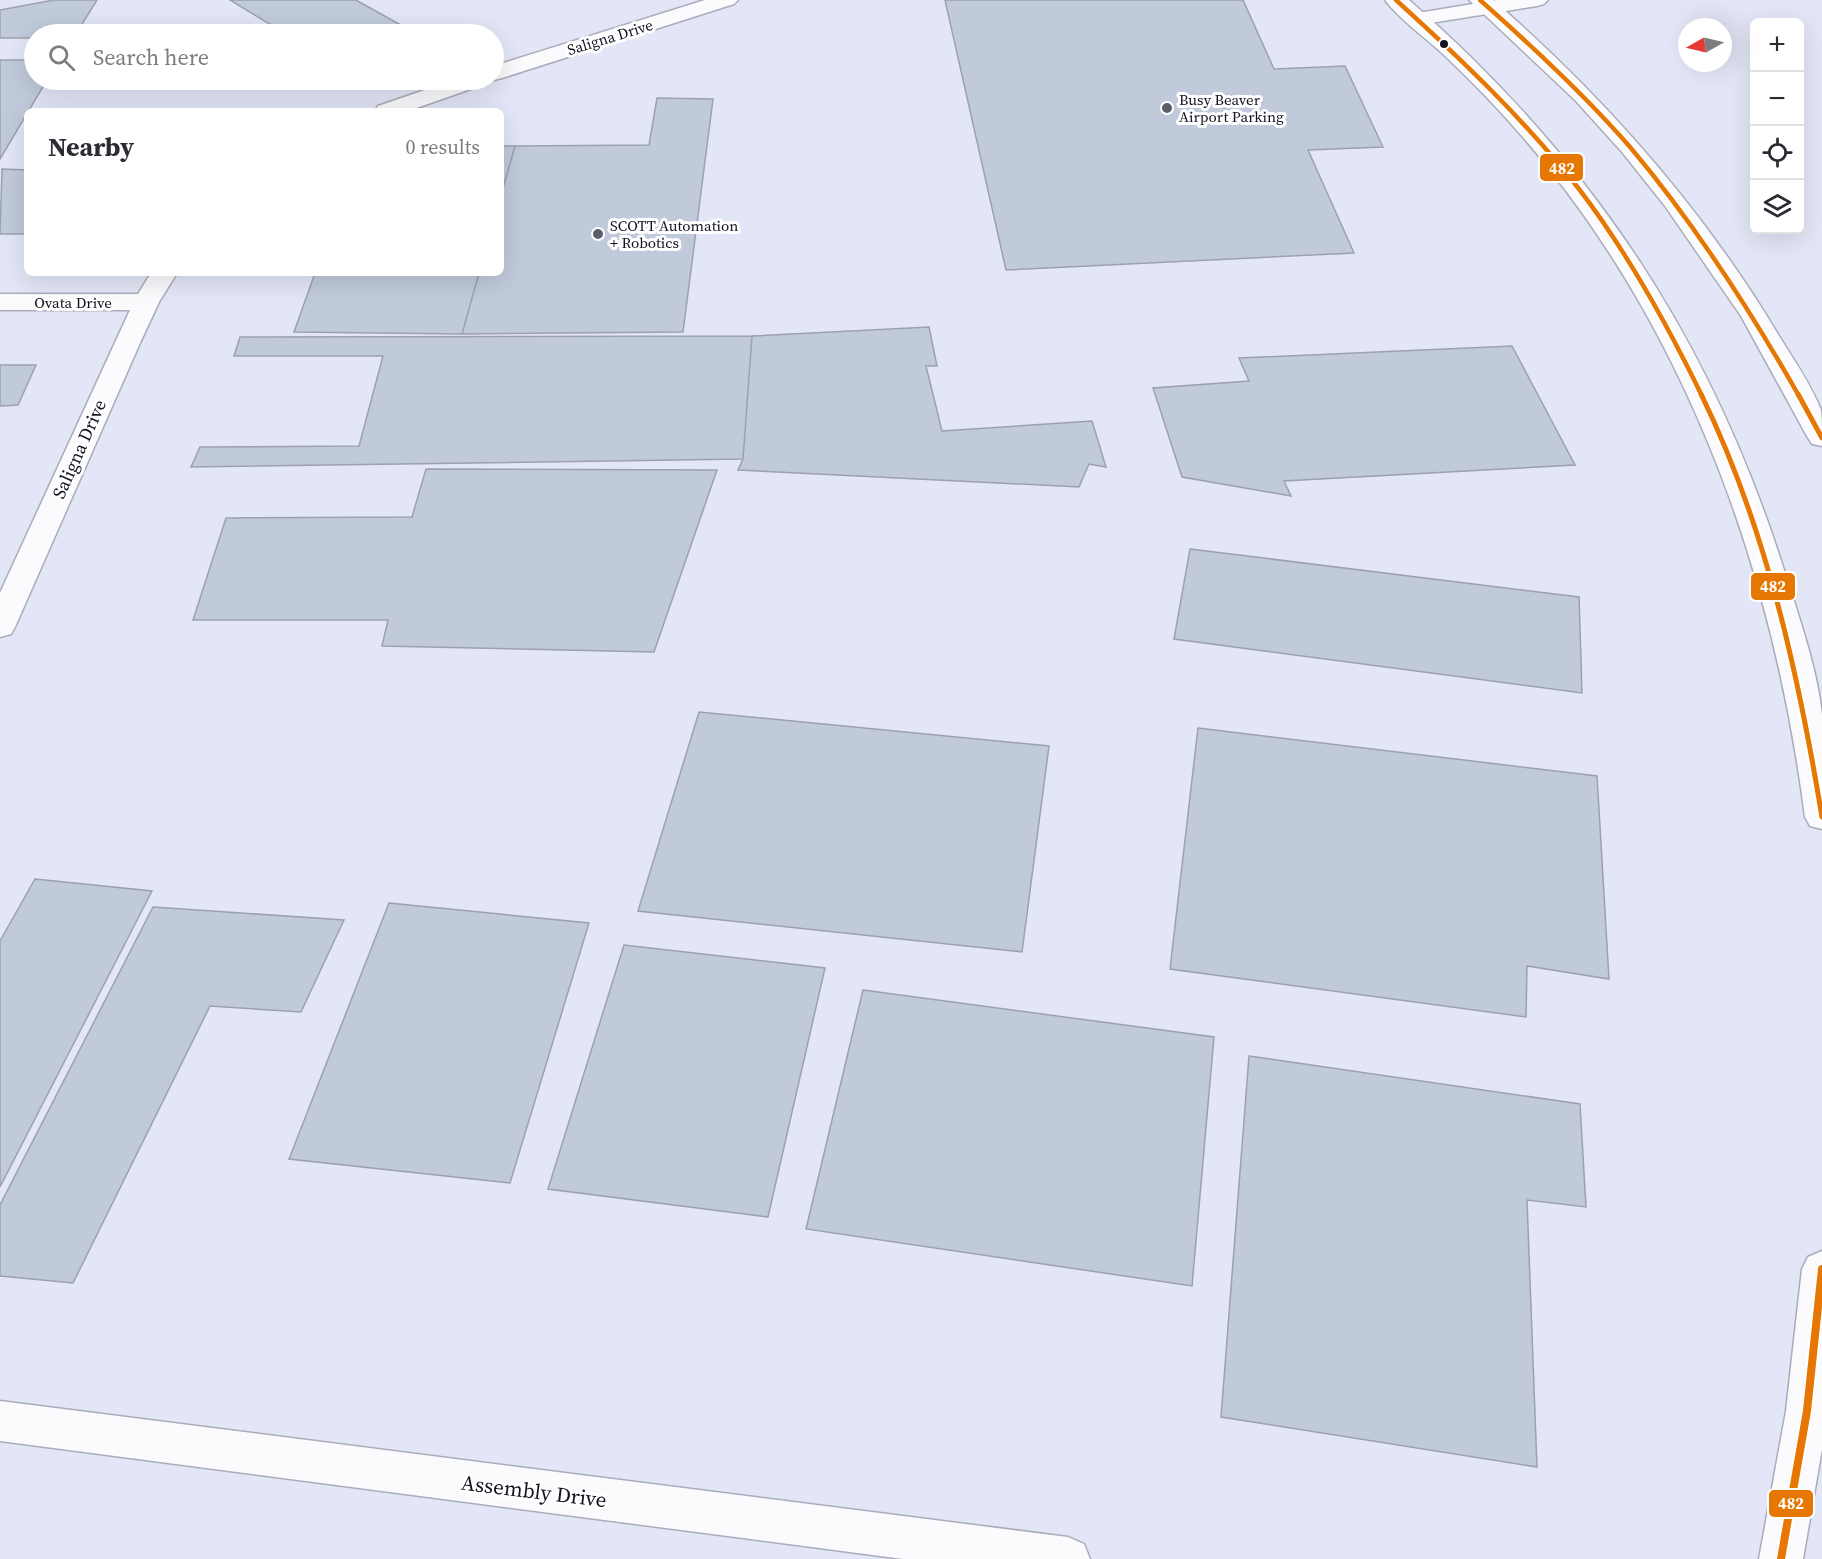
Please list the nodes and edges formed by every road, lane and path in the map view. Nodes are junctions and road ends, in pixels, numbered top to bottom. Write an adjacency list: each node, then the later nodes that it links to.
1 (727, 0): 6 (street, Saligna Drive)
2 (1396, 0): 5 (street)
3 (1537, 0): 4 (street)
4 (1484, 4): 5 (street); 12 (street)
5 (1418, 19): 14 (street)
6 (504, 70)
7 (446, 90): 8 (street)
8 (395, 108)
9 (162, 276): 11 (street, Saligna Drive)
10 (0, 302): 11 (street, Ovata Drive)
11 (146, 302): 13 (street, Saligna Drive)
12 (1822, 438)
13 (0, 627)
14 (1822, 817)
15 (1822, 1269): 18 (street)
16 (0, 1421): 17 (street, Assembly Drive)
17 (1068, 1559)
18 (1781, 1559)

